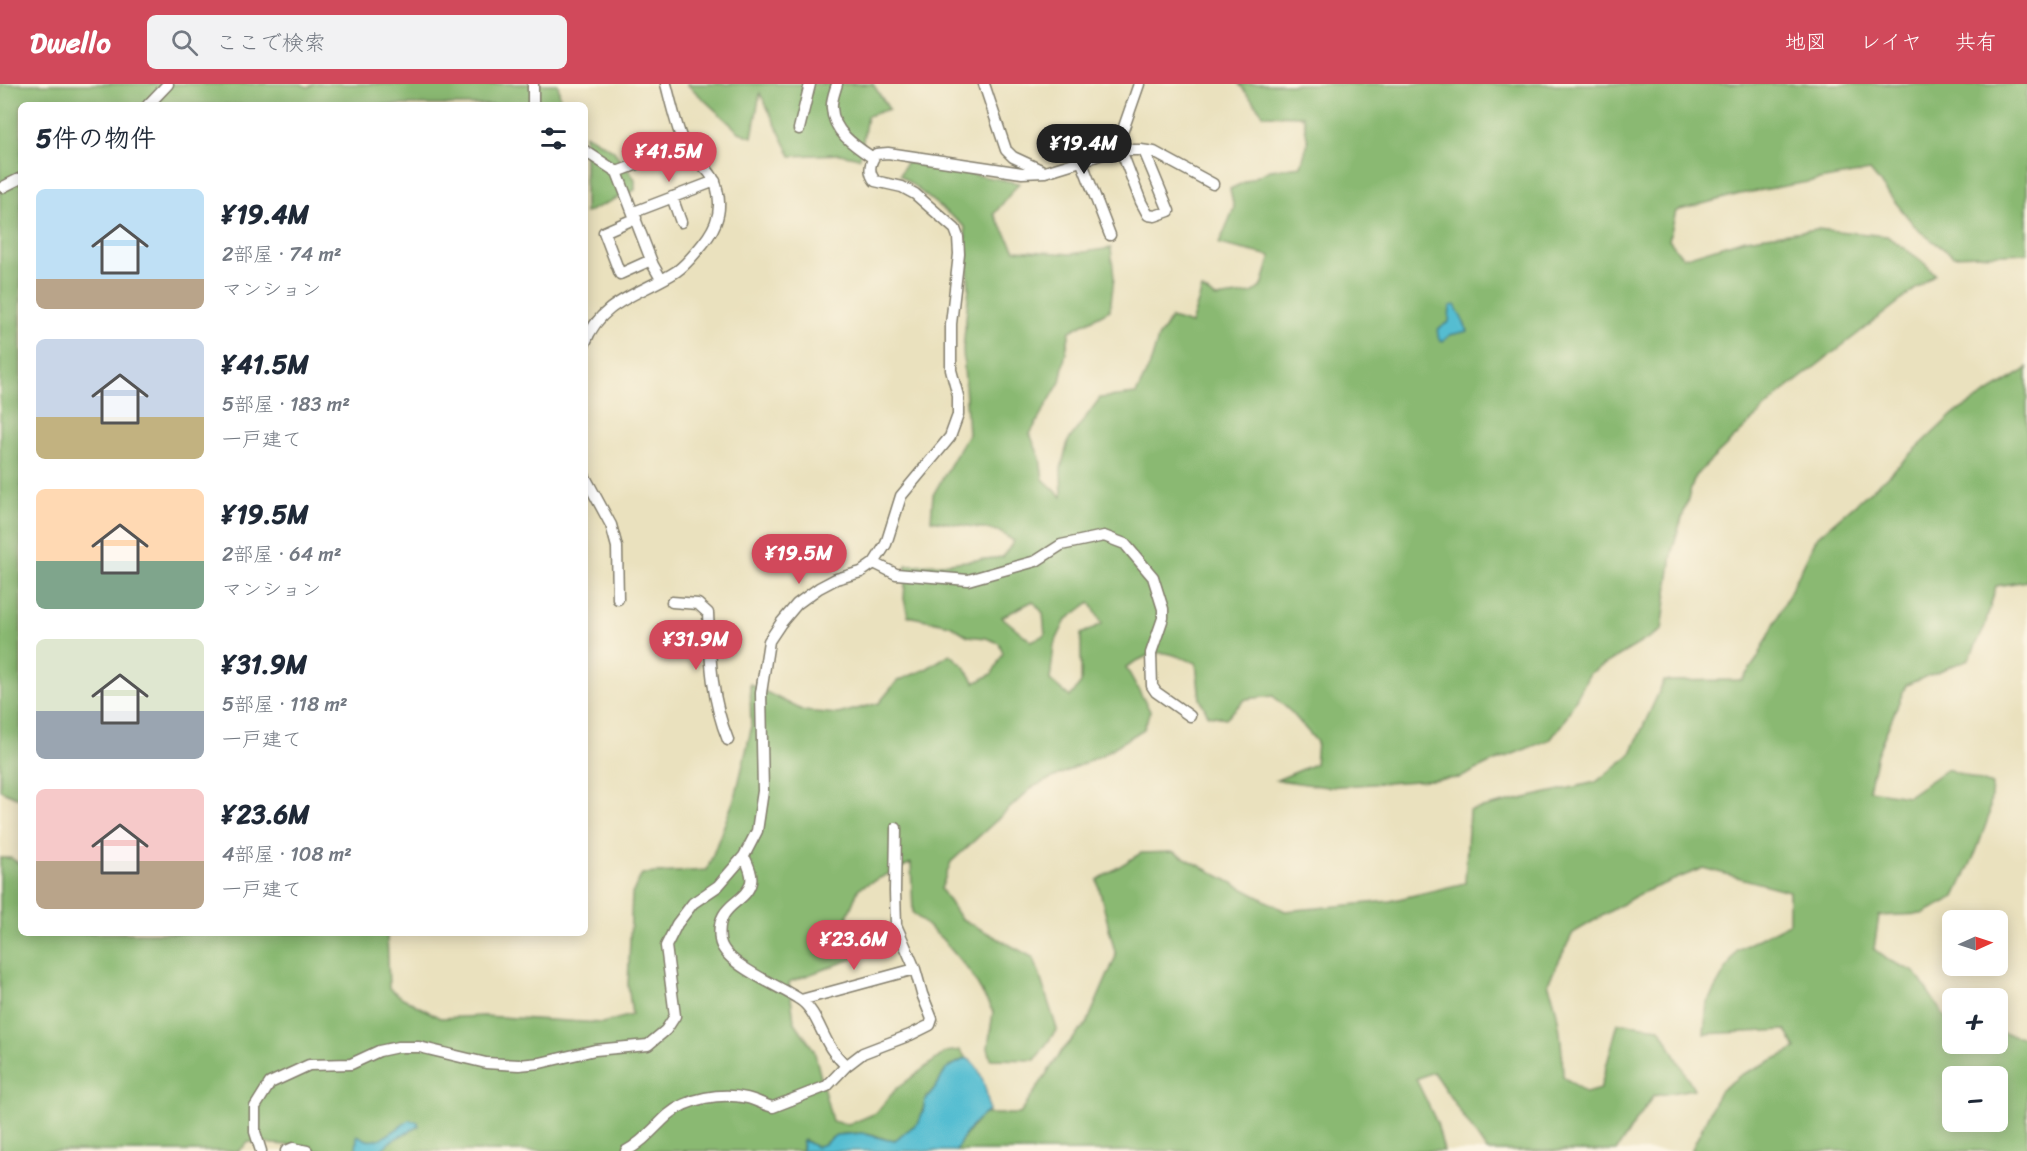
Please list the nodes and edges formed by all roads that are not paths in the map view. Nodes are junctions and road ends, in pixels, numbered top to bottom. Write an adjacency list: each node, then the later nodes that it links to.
1 (168, 84): 8 (street)
2 (533, 84): 9 (street)
3 (666, 84): 11 (street)
4 (810, 84): 10 (street)
5 (837, 84): 15 (street)
6 (984, 84): 18 (street)
7 (1139, 84): 12 (street)
8 (151, 102)
9 (533, 102)
10 (799, 129)
11 (685, 146): 17 (street); 20 (street)
12 (1119, 150): 13 (street); 13 (street); 16 (street)
13 (1141, 150): 21 (street)
14 (588, 154): 17 (street)
15 (873, 158): 18 (street); 31 (street)
16 (1081, 160): 18 (street); 26 (street)
17 (617, 172): 24 (street)
18 (1045, 172)
19 (18, 180): 22 (street)
20 (715, 181): 23 (street); 28 (street)
21 (1213, 184)
22 (3, 187)
23 (672, 197): 24 (street); 25 (street)
24 (635, 215): 27 (street); 27 (street)
25 (681, 222)
26 (1110, 235)
27 (651, 260): 28 (street)
28 (661, 279): 29 (street)
29 (588, 335)
30 (588, 483): 32 (street)
31 (874, 563): 34 (street); 37 (street)
32 (618, 598)
33 (672, 602): 35 (street)
34 (1190, 716)
35 (728, 740)
36 (896, 828): 38 (street)
37 (744, 856): 39 (street); 41 (street)
38 (915, 969): 39 (street); 40 (street)
39 (801, 1000): 40 (street)
40 (846, 1066): 44 (street)
41 (261, 1151)
42 (285, 1151): 43 (street)
43 (307, 1151)
44 (626, 1151)

